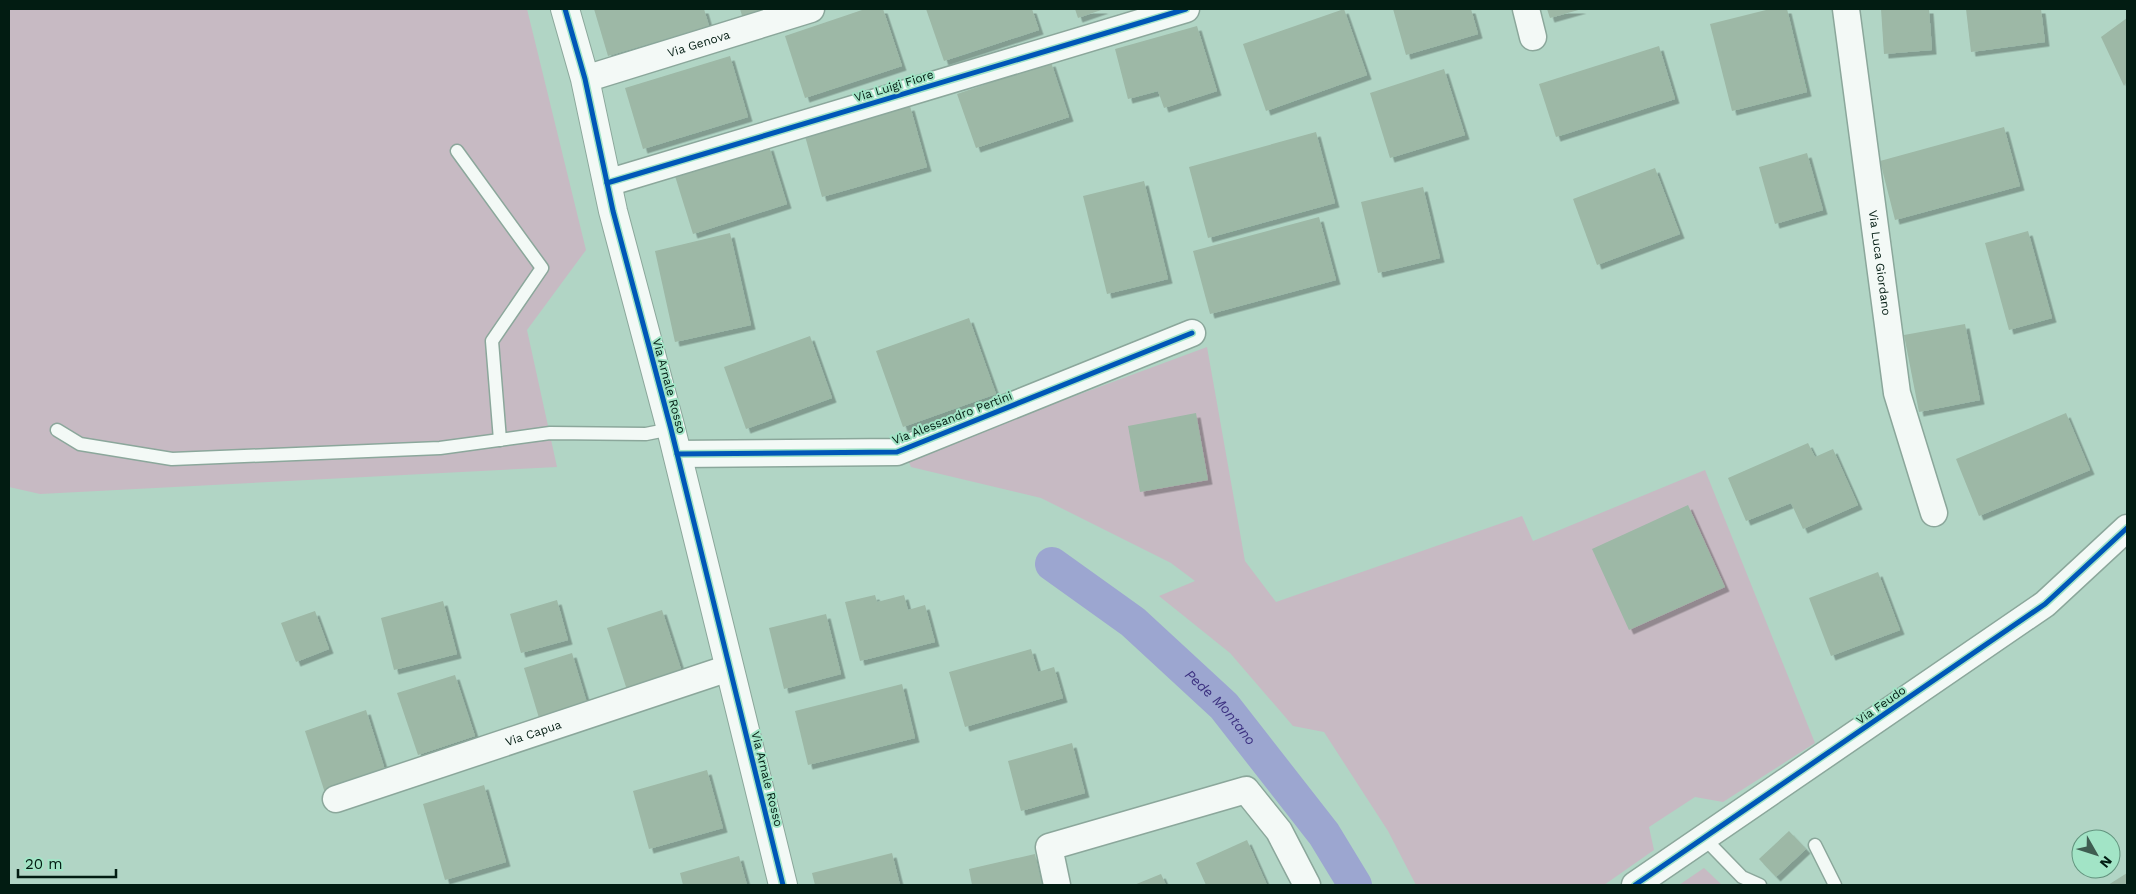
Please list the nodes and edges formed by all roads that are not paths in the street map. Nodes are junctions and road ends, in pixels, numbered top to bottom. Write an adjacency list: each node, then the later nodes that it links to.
1 (565, 9): 7 (street, Via Arnale Rosso)
2 (811, 9): 7 (street, Via Genova)
3 (1186, 9): 9 (street, Via Luigi Fiore)
4 (1526, 9): 6 (street)
5 (1846, 9): 14 (street, Via Luca Giordano)
6 (1533, 37)
7 (585, 79): 9 (street, Via Arnale Rosso)
8 (457, 150): 12 (lane)
9 (607, 183): 13 (street, Via Arnale Rosso)
10 (1192, 333): 13 (street, Via Alessandro Pertini)
11 (57, 430): 12 (lane)
12 (500, 440): 13 (lane)
13 (676, 452): 16 (street, Via Arnale Rosso)
14 (1934, 513)
15 (2127, 528): 18 (street, Via Feudo)
16 (729, 668): 17 (street, Via Capua); 20 (street, Via Arnale Rosso)
17 (336, 799)
18 (1704, 838): 23 (street, Via Feudo); 24 (lane)
19 (1815, 845): 25 (lane)
20 (783, 885)
21 (1057, 885): 22 (street)
22 (1307, 885)
23 (1635, 885)
24 (1760, 885)
25 (1835, 885)

